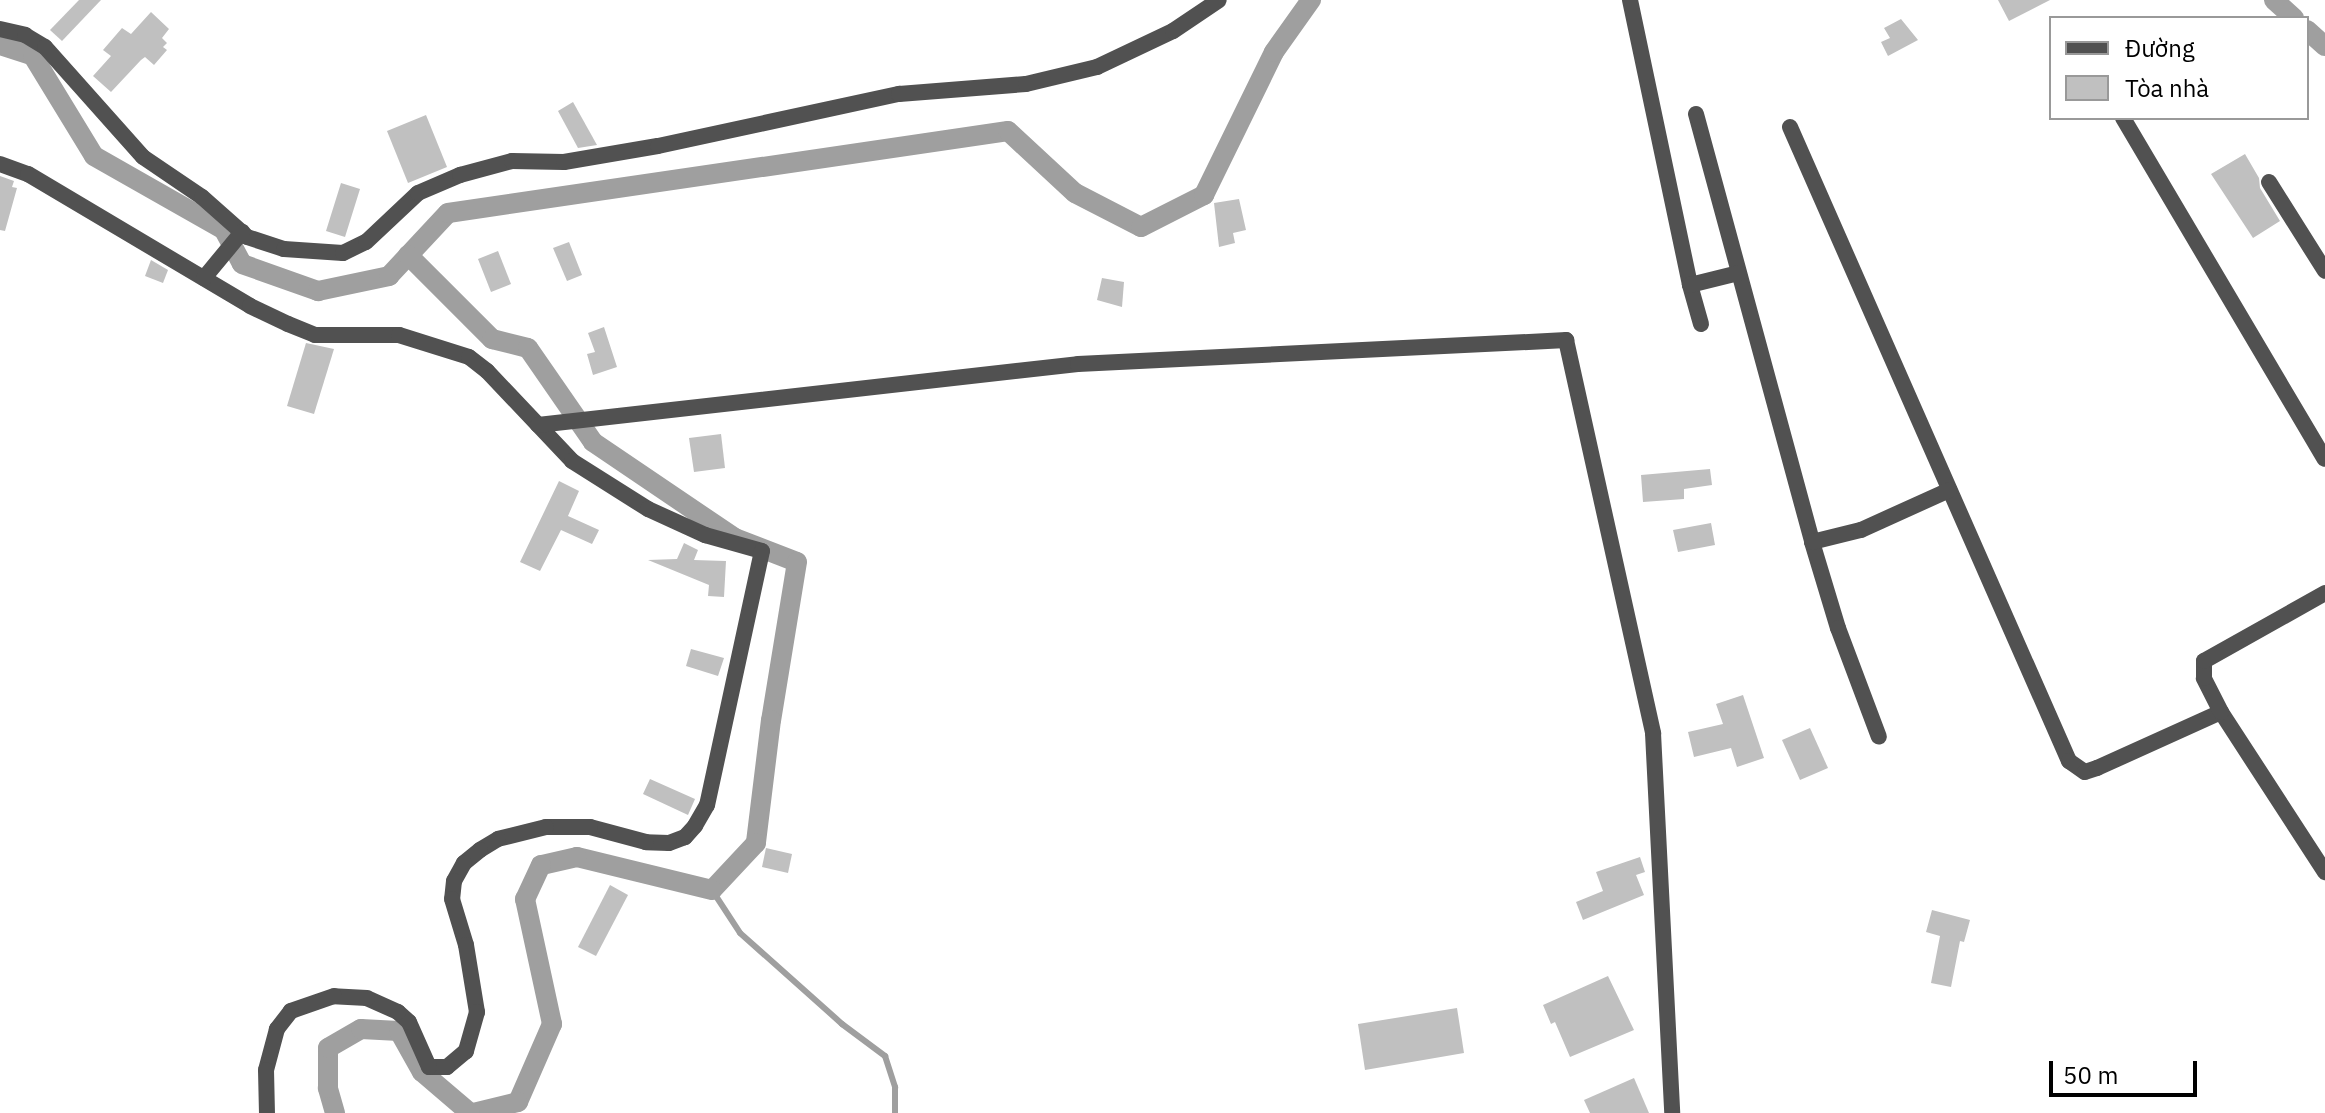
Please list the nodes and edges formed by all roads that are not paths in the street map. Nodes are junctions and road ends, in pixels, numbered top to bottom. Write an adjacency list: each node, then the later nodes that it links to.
1 (1219, 0): 9 (street)
2 (1630, 0): 13 (street)
3 (0, 29): 9 (street)
4 (1696, 114): 11 (street)
5 (2124, 120): 16 (street)
6 (1790, 127): 17 (street)
7 (0, 164): 12 (street)
8 (2269, 182): 10 (street)
9 (242, 232): 12 (street)
10 (2325, 271)
11 (1739, 273): 13 (street); 18 (street)
12 (204, 278): 15 (street)
13 (1690, 285): 14 (street)
14 (1701, 324)
15 (538, 425): 23 (street); 24 (street)
16 (2325, 459)
17 (1949, 490): 18 (street); 20 (street)
18 (1812, 542): 21 (street)
19 (2325, 593): 20 (street)
20 (2221, 712): 22 (street)
21 (1879, 737)
22 (2325, 872)
23 (267, 1113)
24 (1672, 1113)

